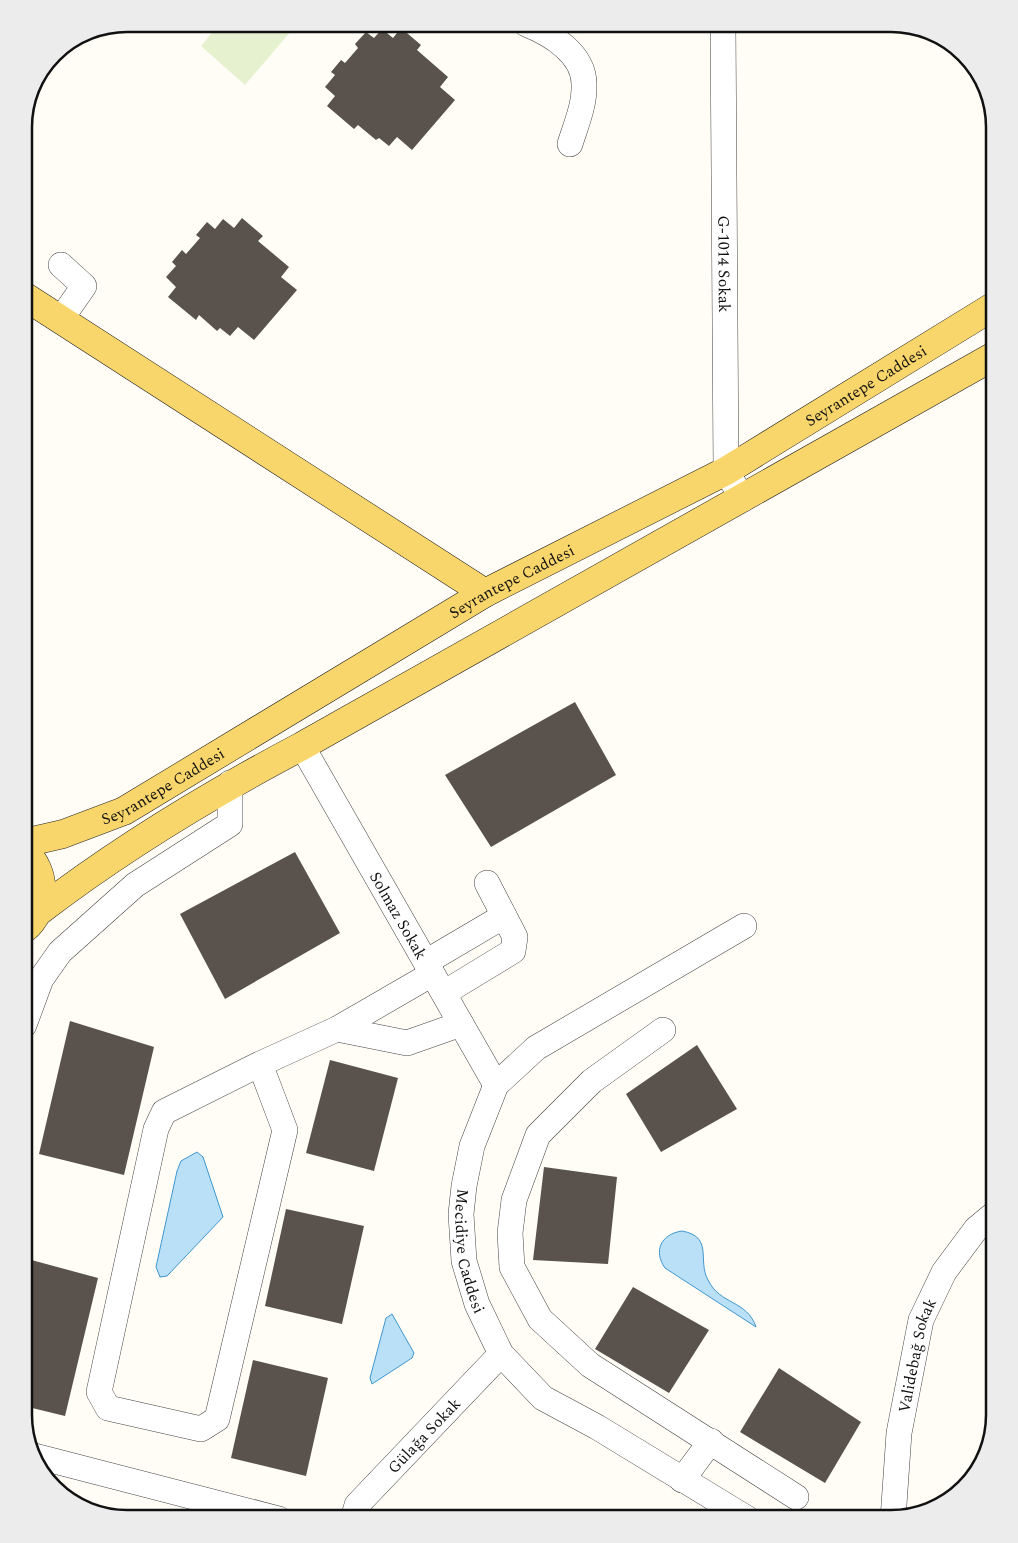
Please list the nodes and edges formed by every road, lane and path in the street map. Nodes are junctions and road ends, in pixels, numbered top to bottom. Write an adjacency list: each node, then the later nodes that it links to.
1 (542, 33): 3 (street)
2 (722, 33): 9 (street, G-1014 Sokak)
3 (570, 144)
4 (61, 265): 7 (street)
5 (33, 302): 7 (main road)
6 (986, 311): 9 (main road, Seyrantepe Caddesi)
7 (60, 319): 11 (main road)
8 (986, 361): 10 (main road, Seyrantepe Caddesi)
9 (726, 471): 10 (street); 11 (main road, Seyrantepe Caddesi)
10 (743, 499): 12 (main road, Seyrantepe Caddesi)
11 (485, 593): 14 (main road, Seyrantepe Caddesi)
12 (302, 746): 13 (main road, Seyrantepe Caddesi); 21 (street, Solmaz Sokak)
13 (230, 783): 19 (main road, Seyrantepe Caddesi); 22 (street)
14 (32, 841)
15 (32, 862): 18 (main road)
16 (487, 883): 17 (street)
17 (504, 916): 21 (street); 21 (street)
18 (32, 918)
19 (32, 920)
20 (744, 926): 27 (street, Mecidiye Caddesi)
21 (434, 976): 23 (street, Solmaz Sokak); 24 (street)
22 (32, 1003)
23 (461, 1024): 24 (street); 27 (street, Solmaz Sokak)
24 (337, 1029): 26 (street)
25 (663, 1030): 30 (street)
26 (260, 1064): 26 (street)
27 (496, 1085): 29 (street, Mecidiye Caddesi)
28 (986, 1220): 37 (street, Validebağ Sokak)
29 (501, 1354): 32 (street, Mecidiye Caddesi); 35 (street, Gülağa Sokak)
30 (711, 1441): 32 (street); 33 (street)
31 (43, 1458): 34 (street)
32 (682, 1480): 36 (street, Mecidiye Caddesi)
33 (796, 1497)
34 (245, 1510)
35 (356, 1510)
36 (733, 1510)
37 (894, 1510)

